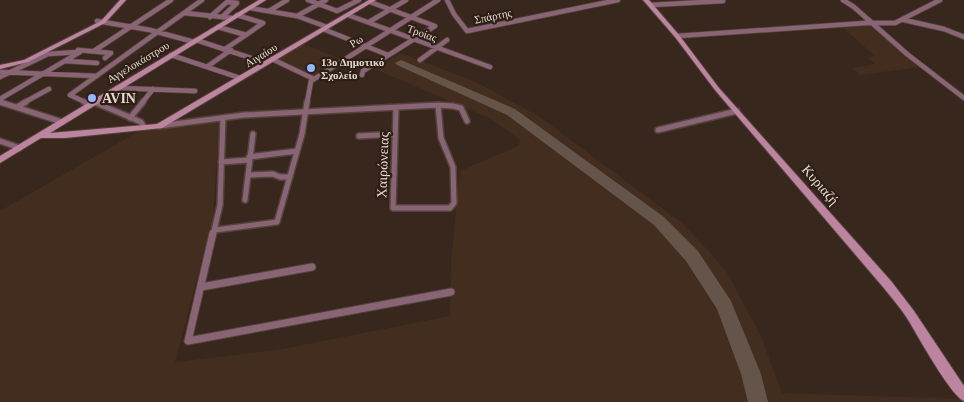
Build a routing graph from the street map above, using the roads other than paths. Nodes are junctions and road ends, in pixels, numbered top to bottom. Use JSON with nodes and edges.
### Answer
{"nodes":[{"id":1,"x":118,"y":0,"type":"edge"},
{"id":2,"x":123,"y":0,"type":"edge"},
{"id":3,"x":171,"y":0,"type":"edge"},
{"id":4,"x":201,"y":0,"type":"edge"},
{"id":5,"x":263,"y":0,"type":"edge"},
{"id":6,"x":287,"y":0,"type":"edge"},
{"id":7,"x":308,"y":0,"type":"edge"},
{"id":8,"x":326,"y":0,"type":"edge"},
{"id":9,"x":359,"y":0,"type":"edge"},
{"id":10,"x":406,"y":0,"type":"edge"},
{"id":11,"x":438,"y":0,"type":"edge"},
{"id":12,"x":447,"y":0,"type":"edge"},
{"id":13,"x":618,"y":0,"type":"edge"},
{"id":14,"x":722,"y":0,"type":"edge"},
{"id":15,"x":843,"y":0,"type":"edge"},
{"id":16,"x":940,"y":0,"type":"edge"},
{"id":17,"x":372,"y":1,"type":"edge"},
{"id":18,"x":649,"y":3,"type":"edge"},
{"id":19,"x":320,"y":4,"type":"junction"},
{"id":20,"x":250,"y":8,"type":"junction"},
{"id":21,"x":392,"y":9,"type":"junction"},
{"id":22,"x":269,"y":11,"type":"junction"},
{"id":23,"x":184,"y":14,"type":"junction"},
{"id":24,"x":348,"y":15,"type":"junction"},
{"id":25,"x":210,"y":16,"type":"junction"},
{"id":26,"x":297,"y":16,"type":"junction"},
{"id":27,"x":413,"y":16,"type":"junction"},
{"id":28,"x":235,"y":17,"type":"junction"},
{"id":29,"x":222,"y":18,"type":"junction"},
{"id":30,"x":904,"y":20,"type":"junction"},
{"id":31,"x":100,"y":22,"type":"junction"},
{"id":32,"x":368,"y":22,"type":"junction"},
{"id":33,"x":874,"y":24,"type":"junction"},
{"id":34,"x":132,"y":27,"type":"junction"},
{"id":35,"x":218,"y":27,"type":"junction"},
{"id":36,"x":325,"y":28,"type":"junction"},
{"id":37,"x":389,"y":31,"type":"junction"},
{"id":38,"x":158,"y":32,"type":"junction"},
{"id":39,"x":246,"y":35,"type":"junction"},
{"id":40,"x":677,"y":36,"type":"junction"},
{"id":41,"x":964,"y":37,"type":"edge"},
{"id":42,"x":413,"y":40,"type":"junction"},
{"id":43,"x":447,"y":40,"type":"dead end"},
{"id":44,"x":195,"y":41,"type":"junction"},
{"id":45,"x":365,"y":46,"type":"junction"},
{"id":46,"x":48,"y":48,"type":"junction"},
{"id":47,"x":436,"y":48,"type":"junction"},
{"id":48,"x":228,"y":50,"type":"junction"},
{"id":49,"x":94,"y":51,"type":"junction"},
{"id":50,"x":171,"y":55,"type":"junction"},
{"id":51,"x":388,"y":55,"type":"junction"},
{"id":52,"x":105,"y":58,"type":"dead end"},
{"id":53,"x":251,"y":58,"type":"dead end"},
{"id":54,"x":272,"y":59,"type":"junction"},
{"id":55,"x":420,"y":60,"type":"dead end"},
{"id":56,"x":65,"y":61,"type":"junction"},
{"id":57,"x":96,"y":63,"type":"dead end"},
{"id":58,"x":0,"y":66,"type":"edge"},
{"id":59,"x":208,"y":66,"type":"junction"},
{"id":60,"x":490,"y":67,"type":"dead end"},
{"id":61,"x":0,"y":72,"type":"edge"},
{"id":62,"x":10,"y":72,"type":"junction"},
{"id":63,"x":44,"y":74,"type":"junction"},
{"id":64,"x":362,"y":75,"type":"dead end"},
{"id":65,"x":97,"y":76,"type":"junction"},
{"id":66,"x":0,"y":77,"type":"edge"},
{"id":67,"x":240,"y":78,"type":"junction"},
{"id":68,"x":314,"y":79,"type":"junction"},
{"id":69,"x":117,"y":88,"type":"junction"},
{"id":70,"x":49,"y":89,"type":"dead end"},
{"id":71,"x":153,"y":89,"type":"junction"},
{"id":72,"x":196,"y":91,"type":"dead end"},
{"id":73,"x":964,"y":98,"type":"edge"},
{"id":74,"x":0,"y":100,"type":"edge"},
{"id":75,"x":91,"y":103,"type":"junction"},
{"id":76,"x":438,"y":105,"type":"junction"},
{"id":77,"x":17,"y":107,"type":"junction"},
{"id":78,"x":396,"y":108,"type":"junction"},
{"id":79,"x":737,"y":111,"type":"junction"},
{"id":80,"x":306,"y":113,"type":"junction"},
{"id":81,"x":130,"y":118,"type":"junction"},
{"id":82,"x":223,"y":118,"type":"junction"},
{"id":83,"x":467,"y":121,"type":"dead end"},
{"id":84,"x":62,"y":122,"type":"junction"},
{"id":85,"x":159,"y":126,"type":"junction"},
{"id":86,"x":144,"y":127,"type":"junction"},
{"id":87,"x":658,"y":130,"type":"dead end"},
{"id":88,"x":253,"y":134,"type":"dead end"},
{"id":89,"x":395,"y":134,"type":"junction"},
{"id":90,"x":40,"y":136,"type":"junction"},
{"id":91,"x":359,"y":136,"type":"dead end"},
{"id":92,"x":0,"y":141,"type":"edge"},
{"id":93,"x":20,"y":148,"type":"junction"},
{"id":94,"x":297,"y":151,"type":"junction"},
{"id":95,"x":249,"y":158,"type":"junction"},
{"id":96,"x":0,"y":160,"type":"edge"},
{"id":97,"x":221,"y":162,"type":"junction"},
{"id":98,"x":250,"y":175,"type":"junction"},
{"id":99,"x":290,"y":177,"type":"junction"},
{"id":100,"x":246,"y":200,"type":"dead end"},
{"id":101,"x":215,"y":230,"type":"junction"},
{"id":102,"x":312,"y":267,"type":"dead end"},
{"id":103,"x":201,"y":287,"type":"junction"},
{"id":104,"x":452,"y":292,"type":"dead end"},
{"id":105,"x":964,"y":395,"type":"edge"}],
"edges":[{"from":1,"to":31,"type":"street"},
{"from":2,"to":31,"type":"street"},
{"from":3,"to":34,"type":"street"},
{"from":4,"to":23,"type":"street"},
{"from":5,"to":20,"type":"street","name":"Αγγελοκάστρου"},
{"from":6,"to":22,"type":"street"},
{"from":7,"to":19,"type":"street"},
{"from":8,"to":19,"type":"street"},
{"from":9,"to":19,"type":"street"},
{"from":10,"to":21,"type":"street"},
{"from":11,"to":27,"type":"street","name":"Ρω"},
{"from":12,"to":13,"type":"street","name":"Σπάρτης"},
{"from":14,"to":18,"type":"street"},
{"from":15,"to":33,"type":"street"},
{"from":16,"to":30,"type":"street"},
{"from":17,"to":21,"type":"street"},
{"from":17,"to":24,"type":"street","name":"Αιγαίου"},
{"from":18,"to":40,"type":"street","name":"Κυριαζή"},
{"from":19,"to":26,"type":"street"},
{"from":20,"to":22,"type":"street"},
{"from":20,"to":28,"type":"street","name":"Αγγελοκάστρου"},
{"from":21,"to":27,"type":"street"},
{"from":21,"to":32,"type":"street"},
{"from":22,"to":26,"type":"street"},
{"from":23,"to":25,"type":"street"},
{"from":23,"to":38,"type":"street"},
{"from":24,"to":32,"type":"street","name":"Τροίας"},
{"from":24,"to":36,"type":"street","name":"Αιγαίου"},
{"from":25,"to":29,"type":"street"},
{"from":25,"to":29,"type":"street"},
{"from":26,"to":36,"type":"street"},
{"from":27,"to":37,"type":"street","name":"Ρω"},
{"from":27,"to":42,"type":"street"},
{"from":28,"to":29,"type":"street"},
{"from":28,"to":35,"type":"street","name":"Αγγελοκάστρου"},
{"from":28,"to":39,"type":"street"},
{"from":30,"to":33,"type":"street"},
{"from":30,"to":41,"type":"street"},
{"from":31,"to":34,"type":"street"},
{"from":31,"to":46,"type":"street"},
{"from":32,"to":37,"type":"street","name":"Τροίας"},
{"from":33,"to":40,"type":"street"},
{"from":33,"to":73,"type":"street"},
{"from":34,"to":38,"type":"street"},
{"from":34,"to":49,"type":"street"},
{"from":35,"to":39,"type":"street"},
{"from":35,"to":44,"type":"street","name":"Αγγελοκάστρου"},
{"from":36,"to":45,"type":"street"},
{"from":36,"to":54,"type":"street","name":"Αιγαίου"},
{"from":37,"to":42,"type":"street","name":"Τροίας"},
{"from":37,"to":45,"type":"street","name":"Ρω"},
{"from":38,"to":44,"type":"street"},
{"from":38,"to":65,"type":"street"},
{"from":39,"to":48,"type":"street"},
{"from":40,"to":79,"type":"street","name":"Κυριαζή"},
{"from":42,"to":47,"type":"street","name":"Τροίας"},
{"from":42,"to":51,"type":"street"},
{"from":43,"to":47,"type":"street"},
{"from":44,"to":48,"type":"street"},
{"from":44,"to":50,"type":"street","name":"Αγγελοκάστρου"},
{"from":45,"to":51,"type":"street"},
{"from":45,"to":68,"type":"street","name":"Ρω"},
{"from":46,"to":49,"type":"street"},
{"from":46,"to":58,"type":"street"},
{"from":47,"to":55,"type":"street"},
{"from":47,"to":60,"type":"street","name":"Τροίας"},
{"from":48,"to":53,"type":"street"},
{"from":48,"to":59,"type":"street"},
{"from":49,"to":52,"type":"street"},
{"from":50,"to":59,"type":"street"},
{"from":50,"to":69,"type":"street","name":"Αγγελοκάστρου"},
{"from":51,"to":64,"type":"street"},
{"from":54,"to":67,"type":"street","name":"Αιγαίου"},
{"from":54,"to":68,"type":"street"},
{"from":56,"to":57,"type":"street"},
{"from":56,"to":62,"type":"street"},
{"from":56,"to":63,"type":"street"},
{"from":59,"to":67,"type":"street"},
{"from":61,"to":62,"type":"street"},
{"from":62,"to":63,"type":"street"},
{"from":62,"to":66,"type":"street"},
{"from":63,"to":65,"type":"street"},
{"from":63,"to":74,"type":"street"},
{"from":65,"to":75,"type":"street"},
{"from":67,"to":85,"type":"street","name":"Αιγαίου"},
{"from":68,"to":80,"type":"street"},
{"from":69,"to":71,"type":"street"},
{"from":69,"to":75,"type":"street","name":"Αγγελοκάστρου"},
{"from":70,"to":77,"type":"street"},
{"from":71,"to":72,"type":"street"},
{"from":71,"to":81,"type":"street"},
{"from":74,"to":77,"type":"street"},
{"from":75,"to":81,"type":"street"},
{"from":75,"to":84,"type":"street","name":"Αγγελοκάστρου"},
{"from":76,"to":78,"type":"street"},
{"from":76,"to":83,"type":"street"},
{"from":76,"to":89,"type":"street","name":"Χαιρώνειας"},
{"from":77,"to":84,"type":"street"},
{"from":78,"to":80,"type":"street"},
{"from":78,"to":89,"type":"street","name":"Χαιρώνειας"},
{"from":79,"to":87,"type":"street"},
{"from":79,"to":105,"type":"street","name":"Κυριαζή"},
{"from":80,"to":82,"type":"street"},
{"from":80,"to":94,"type":"street"},
{"from":81,"to":86,"type":"street"},
{"from":82,"to":85,"type":"street"},
{"from":82,"to":97,"type":"street"},
{"from":84,"to":90,"type":"street","name":"Αγγελοκάστρου"},
{"from":85,"to":86,"type":"street"},
{"from":86,"to":90,"type":"street"},
{"from":88,"to":95,"type":"street"},
{"from":89,"to":91,"type":"street"},
{"from":90,"to":93,"type":"street","name":"Αγγελοκάστρου"},
{"from":92,"to":93,"type":"street"},
{"from":93,"to":96,"type":"street","name":"Αγγελοκάστρου"},
{"from":94,"to":95,"type":"street"},
{"from":94,"to":99,"type":"street"},
{"from":95,"to":97,"type":"street"},
{"from":95,"to":98,"type":"street"},
{"from":97,"to":101,"type":"street"},
{"from":98,"to":99,"type":"street"},
{"from":98,"to":100,"type":"street"},
{"from":99,"to":101,"type":"street"},
{"from":101,"to":103,"type":"street"},
{"from":102,"to":103,"type":"street"},
{"from":103,"to":104,"type":"street"}]}
